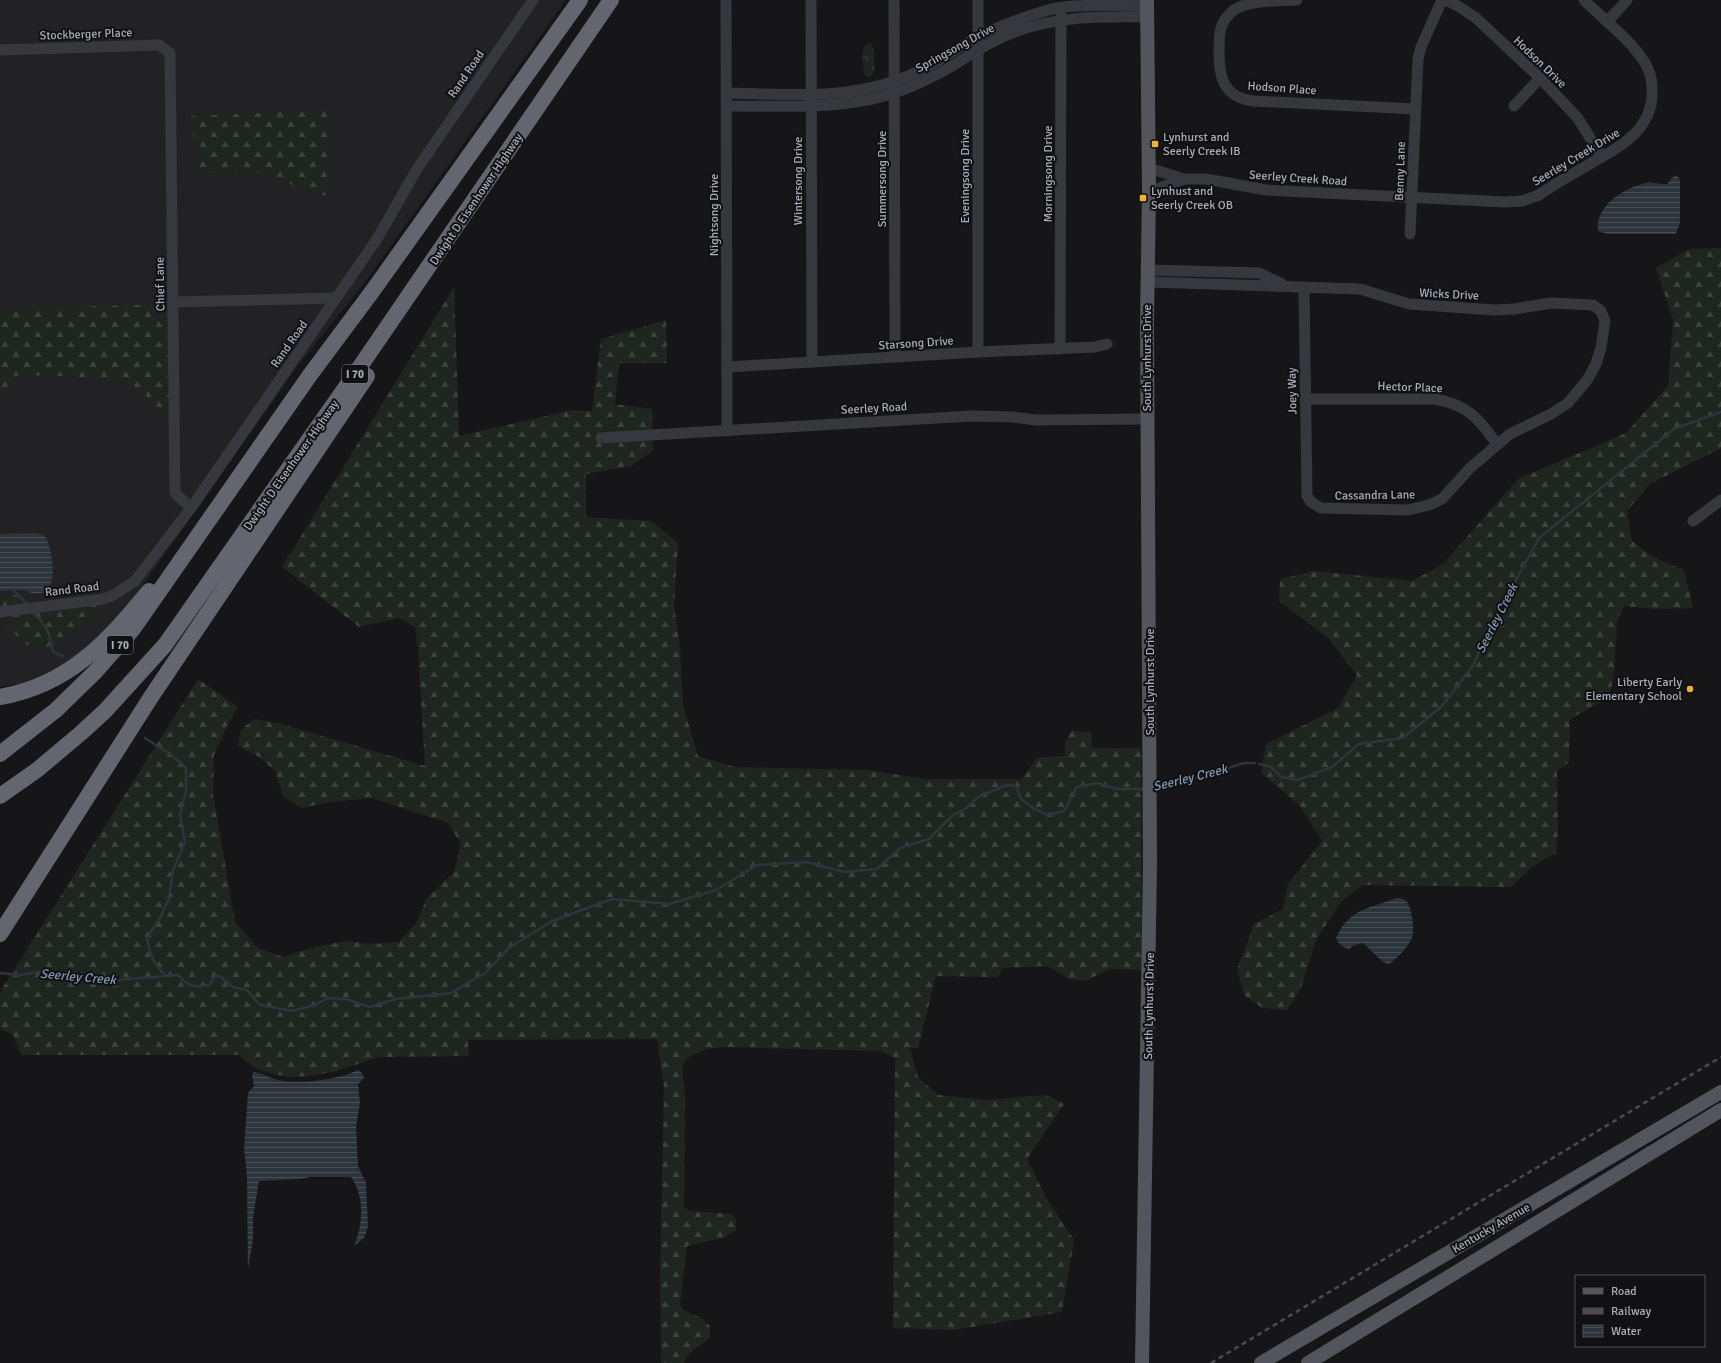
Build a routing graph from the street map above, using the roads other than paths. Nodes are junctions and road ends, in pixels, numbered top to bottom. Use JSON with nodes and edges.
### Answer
{"nodes":[{"id":1,"x":533,"y":0,"type":"edge"},
{"id":2,"x":580,"y":0,"type":"edge"},
{"id":3,"x":611,"y":0,"type":"edge"},
{"id":4,"x":726,"y":0,"type":"edge"},
{"id":5,"x":811,"y":0,"type":"edge"},
{"id":6,"x":894,"y":0,"type":"edge"},
{"id":7,"x":978,"y":0,"type":"edge"},
{"id":8,"x":1297,"y":0,"type":"edge"},
{"id":9,"x":1442,"y":0,"type":"edge"},
{"id":10,"x":1446,"y":0,"type":"edge"},
{"id":11,"x":1584,"y":0,"type":"edge"},
{"id":12,"x":1627,"y":0,"type":"edge"},
{"id":13,"x":1061,"y":4,"type":"edge"},
{"id":14,"x":1148,"y":7,"type":"edge"},
{"id":15,"x":1061,"y":20,"type":"junction"},
{"id":16,"x":1607,"y":22,"type":"junction"},
{"id":17,"x":978,"y":37,"type":"junction"},
{"id":18,"x":978,"y":49,"type":"junction"},
{"id":19,"x":0,"y":50,"type":"edge"},
{"id":20,"x":170,"y":53,"type":"joint"},
{"id":21,"x":1540,"y":78,"type":"junction"},
{"id":22,"x":895,"y":87,"type":"junction"},
{"id":23,"x":727,"y":93,"type":"junction"},
{"id":24,"x":811,"y":95,"type":"junction"},
{"id":25,"x":727,"y":106,"type":"junction"},
{"id":26,"x":811,"y":106,"type":"junction"},
{"id":27,"x":1514,"y":106,"type":"dead end"},
{"id":28,"x":1415,"y":109,"type":"junction"},
{"id":29,"x":1602,"y":157,"type":"junction"},
{"id":30,"x":1149,"y":168,"type":"junction"},
{"id":31,"x":1184,"y":179,"type":"junction"},
{"id":32,"x":488,"y":181,"type":"junction"},
{"id":33,"x":1149,"y":192,"type":"junction"},
{"id":34,"x":1411,"y":198,"type":"junction"},
{"id":35,"x":1410,"y":234,"type":"dead end"},
{"id":36,"x":1148,"y":276,"type":"junction"},
{"id":37,"x":1304,"y":287,"type":"junction"},
{"id":38,"x":336,"y":298,"type":"junction"},
{"id":39,"x":173,"y":302,"type":"junction"},
{"id":40,"x":1107,"y":344,"type":"dead end"},
{"id":41,"x":1060,"y":349,"type":"junction"},
{"id":42,"x":978,"y":352,"type":"junction"},
{"id":43,"x":896,"y":357,"type":"junction"},
{"id":44,"x":812,"y":362,"type":"junction"},
{"id":45,"x":727,"y":367,"type":"junction"},
{"id":46,"x":1305,"y":399,"type":"junction"},
{"id":47,"x":1147,"y":419,"type":"junction"},
{"id":48,"x":727,"y":431,"type":"junction"},
{"id":49,"x":601,"y":438,"type":"dead end"},
{"id":50,"x":1497,"y":444,"type":"junction"},
{"id":51,"x":1307,"y":496,"type":"joint"},
{"id":52,"x":1721,"y":500,"type":"edge"},
{"id":53,"x":191,"y":508,"type":"junction"},
{"id":54,"x":213,"y":513,"type":"junction"},
{"id":55,"x":1693,"y":521,"type":"dead end"},
{"id":56,"x":0,"y":612,"type":"edge"},
{"id":57,"x":0,"y":697,"type":"edge"},
{"id":58,"x":0,"y":754,"type":"edge"},
{"id":59,"x":0,"y":796,"type":"edge"},
{"id":60,"x":0,"y":934,"type":"edge"},
{"id":61,"x":1721,"y":1092,"type":"edge"},
{"id":62,"x":1721,"y":1110,"type":"edge"},
{"id":63,"x":1142,"y":1363,"type":"edge"},
{"id":64,"x":1261,"y":1363,"type":"edge"},
{"id":65,"x":1308,"y":1363,"type":"edge"}],
"edges":[{"from":1,"to":38,"type":"street","name":"Rand Road"},
{"from":2,"to":54,"type":"highway","number":"I 70"},
{"from":3,"to":32,"type":"highway","name":"Dwight D Eisenhower Highway","number":"I 70"},
{"from":4,"to":23,"type":"street","name":"Nightsong Drive"},
{"from":5,"to":24,"type":"street","name":"Wintersong Drive"},
{"from":6,"to":22,"type":"street","name":"Summersong Drive"},
{"from":7,"to":17,"type":"street","name":"Eveningsong Drive"},
{"from":8,"to":28,"type":"street","name":"Hodson Place"},
{"from":9,"to":28,"type":"street","name":"Benny Lane"},
{"from":10,"to":21,"type":"street","name":"Hodson Drive"},
{"from":11,"to":16,"type":"street","name":"Seerley Creek Drive"},
{"from":12,"to":16,"type":"street"},
{"from":13,"to":14,"type":"street","name":"Springsong Drive"},
{"from":13,"to":15,"type":"street","name":"Morningsong Drive"},
{"from":13,"to":17,"type":"street","name":"Springsong Drive"},
{"from":14,"to":15,"type":"street","name":"Springsong Drive"},
{"from":14,"to":30,"type":"main road","name":"South Lynhurst Drive"},
{"from":15,"to":18,"type":"street","name":"Springsong Drive"},
{"from":15,"to":41,"type":"street","name":"Morningsong Drive"},
{"from":16,"to":29,"type":"street","name":"Seerley Creek Drive"},
{"from":17,"to":18,"type":"street","name":"Eveningsong Drive"},
{"from":17,"to":22,"type":"street","name":"Springsong Drive"},
{"from":18,"to":22,"type":"street","name":"Springsong Drive"},
{"from":18,"to":42,"type":"street","name":"Eveningsong Drive"},
{"from":19,"to":20,"type":"street","name":"Stockberger Place"},
{"from":20,"to":39,"type":"street","name":"Chief Lane"},
{"from":21,"to":27,"type":"street"},
{"from":21,"to":29,"type":"street","name":"Hodson Drive"},
{"from":22,"to":24,"type":"street","name":"Springsong Drive"},
{"from":22,"to":26,"type":"street","name":"Springsong Drive"},
{"from":22,"to":43,"type":"street","name":"Summersong Drive"},
{"from":23,"to":24,"type":"street","name":"Springsong Drive"},
{"from":23,"to":25,"type":"street","name":"Nightsong Drive"},
{"from":24,"to":26,"type":"street","name":"Wintersong Drive"},
{"from":25,"to":26,"type":"street","name":"Springsong Drive"},
{"from":25,"to":45,"type":"street","name":"Nightsong Drive"},
{"from":26,"to":44,"type":"street","name":"Wintersong Drive"},
{"from":28,"to":34,"type":"street","name":"Benny Lane"},
{"from":29,"to":34,"type":"street","name":"Seerley Creek Drive"},
{"from":30,"to":31,"type":"street","name":"Seerley Creek Road"},
{"from":30,"to":33,"type":"main road","name":"South Lynhurst Drive"},
{"from":31,"to":33,"type":"street","name":"Seerley Creek Road"},
{"from":31,"to":34,"type":"street","name":"Seerley Creek Road"},
{"from":32,"to":59,"type":"highway","name":"Dwight D Eisenhower Highway","number":"I 70"},
{"from":32,"to":60,"type":"highway"},
{"from":33,"to":36,"type":"main road","name":"South Lynhurst Drive"},
{"from":34,"to":35,"type":"street","name":"Benny Lane"},
{"from":36,"to":37,"type":"street","name":"Wicks Drive"},
{"from":36,"to":47,"type":"main road","name":"South Lynhurst Drive"},
{"from":37,"to":46,"type":"street","name":"Joey Way"},
{"from":37,"to":50,"type":"street","name":"Wicks Drive"},
{"from":38,"to":39,"type":"street"},
{"from":38,"to":53,"type":"street","name":"Rand Road"},
{"from":39,"to":53,"type":"street","name":"Chief Lane"},
{"from":40,"to":41,"type":"street","name":"Starsong Drive"},
{"from":41,"to":42,"type":"street","name":"Starsong Drive"},
{"from":42,"to":43,"type":"street","name":"Starsong Drive"},
{"from":43,"to":44,"type":"street","name":"Starsong Drive"},
{"from":44,"to":45,"type":"street","name":"Starsong Drive"},
{"from":45,"to":48,"type":"street","name":"Nightsong Drive"},
{"from":46,"to":50,"type":"street","name":"Hector Place"},
{"from":46,"to":51,"type":"street","name":"Joey Way"},
{"from":47,"to":48,"type":"street","name":"Seerley Road"},
{"from":47,"to":63,"type":"main road","name":"South Lynhurst Drive"},
{"from":48,"to":49,"type":"street","name":"Seerley Road"},
{"from":50,"to":51,"type":"street","name":"Cassandra Lane"},
{"from":52,"to":55,"type":"street"},
{"from":53,"to":56,"type":"street","name":"Rand Road"},
{"from":54,"to":57,"type":"highway"},
{"from":54,"to":58,"type":"highway","number":"I 70"},
{"from":61,"to":64,"type":"main road","name":"Kentucky Avenue"},
{"from":62,"to":65,"type":"main road","name":"Kentucky Avenue"}]}
